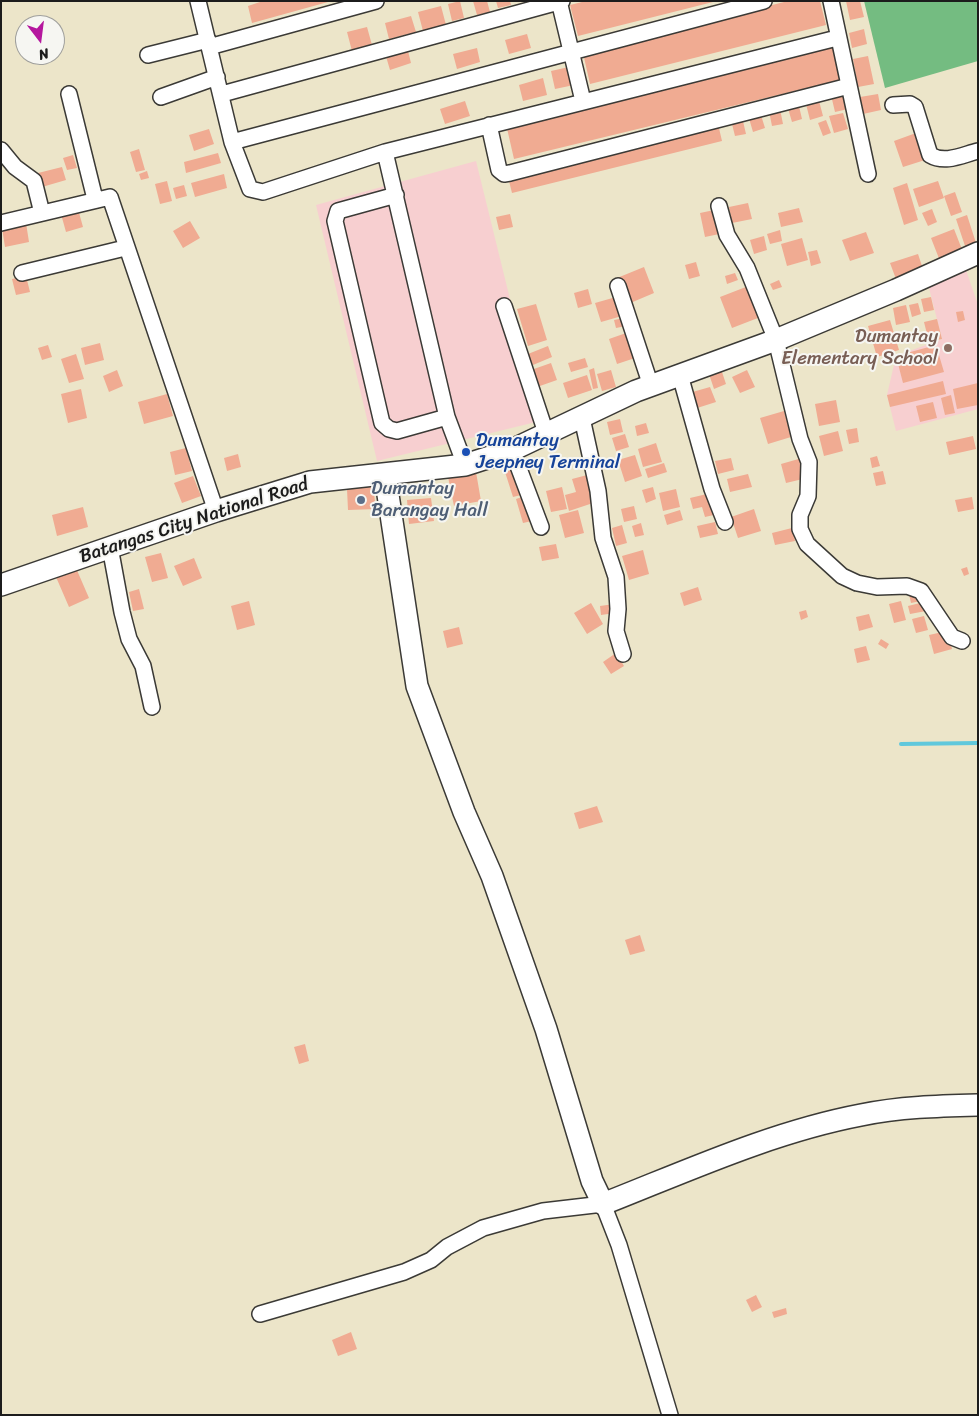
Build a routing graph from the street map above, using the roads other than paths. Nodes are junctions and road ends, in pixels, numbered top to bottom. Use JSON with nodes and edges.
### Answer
{"nodes":[{"id":1,"x":198,"y":1,"type":"edge"},
{"id":2,"x":376,"y":1,"type":"edge"},
{"id":3,"x":764,"y":1,"type":"edge"},
{"id":4,"x":830,"y":1,"type":"edge"},
{"id":5,"x":560,"y":2,"type":"edge"},
{"id":6,"x":837,"y":38,"type":"junction"},
{"id":7,"x":209,"y":44,"type":"junction"},
{"id":8,"x":571,"y":51,"type":"junction"},
{"id":9,"x":148,"y":55,"type":"dead end"},
{"id":10,"x":217,"y":78,"type":"junction"},
{"id":11,"x":849,"y":86,"type":"junction"},
{"id":12,"x":69,"y":94,"type":"dead end"},
{"id":13,"x":222,"y":94,"type":"junction"},
{"id":14,"x":161,"y":96,"type":"dead end"},
{"id":15,"x":583,"y":101,"type":"junction"},
{"id":16,"x":893,"y":105,"type":"dead end"},
{"id":17,"x":489,"y":125,"type":"junction"},
{"id":18,"x":232,"y":142,"type":"junction"},
{"id":19,"x":1,"y":150,"type":"edge"},
{"id":20,"x":978,"y":151,"type":"edge"},
{"id":21,"x":385,"y":152,"type":"junction"},
{"id":22,"x":868,"y":174,"type":"dead end"},
{"id":23,"x":396,"y":195,"type":"junction"},
{"id":24,"x":95,"y":199,"type":"junction"},
{"id":25,"x":720,"y":206,"type":"dead end"},
{"id":26,"x":42,"y":213,"type":"junction"},
{"id":27,"x":1,"y":223,"type":"edge"},
{"id":28,"x":126,"y":248,"type":"junction"},
{"id":29,"x":978,"y":253,"type":"edge"},
{"id":30,"x":22,"y":273,"type":"dead end"},
{"id":31,"x":618,"y":286,"type":"dead end"},
{"id":32,"x":504,"y":306,"type":"dead end"},
{"id":33,"x":776,"y":340,"type":"junction"},
{"id":34,"x":680,"y":375,"type":"junction"},
{"id":35,"x":651,"y":386,"type":"junction"},
{"id":36,"x":447,"y":416,"type":"junction"},
{"id":37,"x":582,"y":418,"type":"junction"},
{"id":38,"x":546,"y":433,"type":"junction"},
{"id":39,"x":512,"y":450,"type":"junction"},
{"id":40,"x":466,"y":465,"type":"junction"},
{"id":41,"x":385,"y":475,"type":"junction"},
{"id":42,"x":216,"y":511,"type":"junction"},
{"id":43,"x":725,"y":522,"type":"dead end"},
{"id":44,"x":541,"y":527,"type":"dead end"},
{"id":45,"x":110,"y":547,"type":"junction"},
{"id":46,"x":1,"y":585,"type":"edge"},
{"id":47,"x":962,"y":641,"type":"dead end"},
{"id":48,"x":623,"y":654,"type":"dead end"},
{"id":49,"x":152,"y":707,"type":"dead end"},
{"id":50,"x":978,"y":1105,"type":"edge"},
{"id":51,"x":604,"y":1204,"type":"junction"},
{"id":52,"x":260,"y":1314,"type":"dead end"},
{"id":53,"x":670,"y":1415,"type":"edge"}],
"edges":[{"from":1,"to":7,"type":"street"},
{"from":2,"to":7,"type":"street"},
{"from":3,"to":8,"type":"street"},
{"from":4,"to":6,"type":"street"},
{"from":5,"to":8,"type":"street"},
{"from":5,"to":13,"type":"street"},
{"from":6,"to":11,"type":"street"},
{"from":6,"to":15,"type":"street"},
{"from":7,"to":9,"type":"street"},
{"from":7,"to":10,"type":"street"},
{"from":8,"to":15,"type":"street"},
{"from":8,"to":18,"type":"street"},
{"from":10,"to":13,"type":"street"},
{"from":10,"to":14,"type":"street"},
{"from":11,"to":17,"type":"street"},
{"from":11,"to":22,"type":"street"},
{"from":12,"to":24,"type":"street"},
{"from":13,"to":18,"type":"street"},
{"from":15,"to":17,"type":"street"},
{"from":16,"to":20,"type":"street"},
{"from":17,"to":21,"type":"street"},
{"from":18,"to":21,"type":"street"},
{"from":19,"to":26,"type":"street"},
{"from":21,"to":23,"type":"street"},
{"from":23,"to":36,"type":"street"},
{"from":23,"to":36,"type":"street"},
{"from":24,"to":26,"type":"street"},
{"from":24,"to":28,"type":"street"},
{"from":25,"to":33,"type":"street"},
{"from":26,"to":27,"type":"street"},
{"from":28,"to":30,"type":"street"},
{"from":28,"to":42,"type":"street"},
{"from":29,"to":33,"type":"street","name":"Batangas City National Road"},
{"from":31,"to":35,"type":"street"},
{"from":32,"to":38,"type":"street"},
{"from":33,"to":34,"type":"street","name":"Batangas City National Road"},
{"from":33,"to":47,"type":"street"},
{"from":34,"to":35,"type":"street","name":"Batangas City National Road"},
{"from":34,"to":43,"type":"street"},
{"from":35,"to":37,"type":"street","name":"Batangas City National Road"},
{"from":36,"to":40,"type":"street"},
{"from":37,"to":38,"type":"street","name":"Batangas City National Road"},
{"from":37,"to":48,"type":"street"},
{"from":38,"to":39,"type":"street","name":"Batangas City National Road"},
{"from":39,"to":40,"type":"street","name":"Batangas City National Road"},
{"from":39,"to":44,"type":"street"},
{"from":40,"to":41,"type":"street","name":"Batangas City National Road"},
{"from":41,"to":42,"type":"street","name":"Batangas City National Road"},
{"from":41,"to":51,"type":"street"},
{"from":42,"to":45,"type":"street","name":"Batangas City National Road"},
{"from":45,"to":46,"type":"street","name":"Batangas City National Road"},
{"from":45,"to":49,"type":"street"},
{"from":50,"to":51,"type":"street"},
{"from":51,"to":52,"type":"street"},
{"from":51,"to":53,"type":"street"}]}
